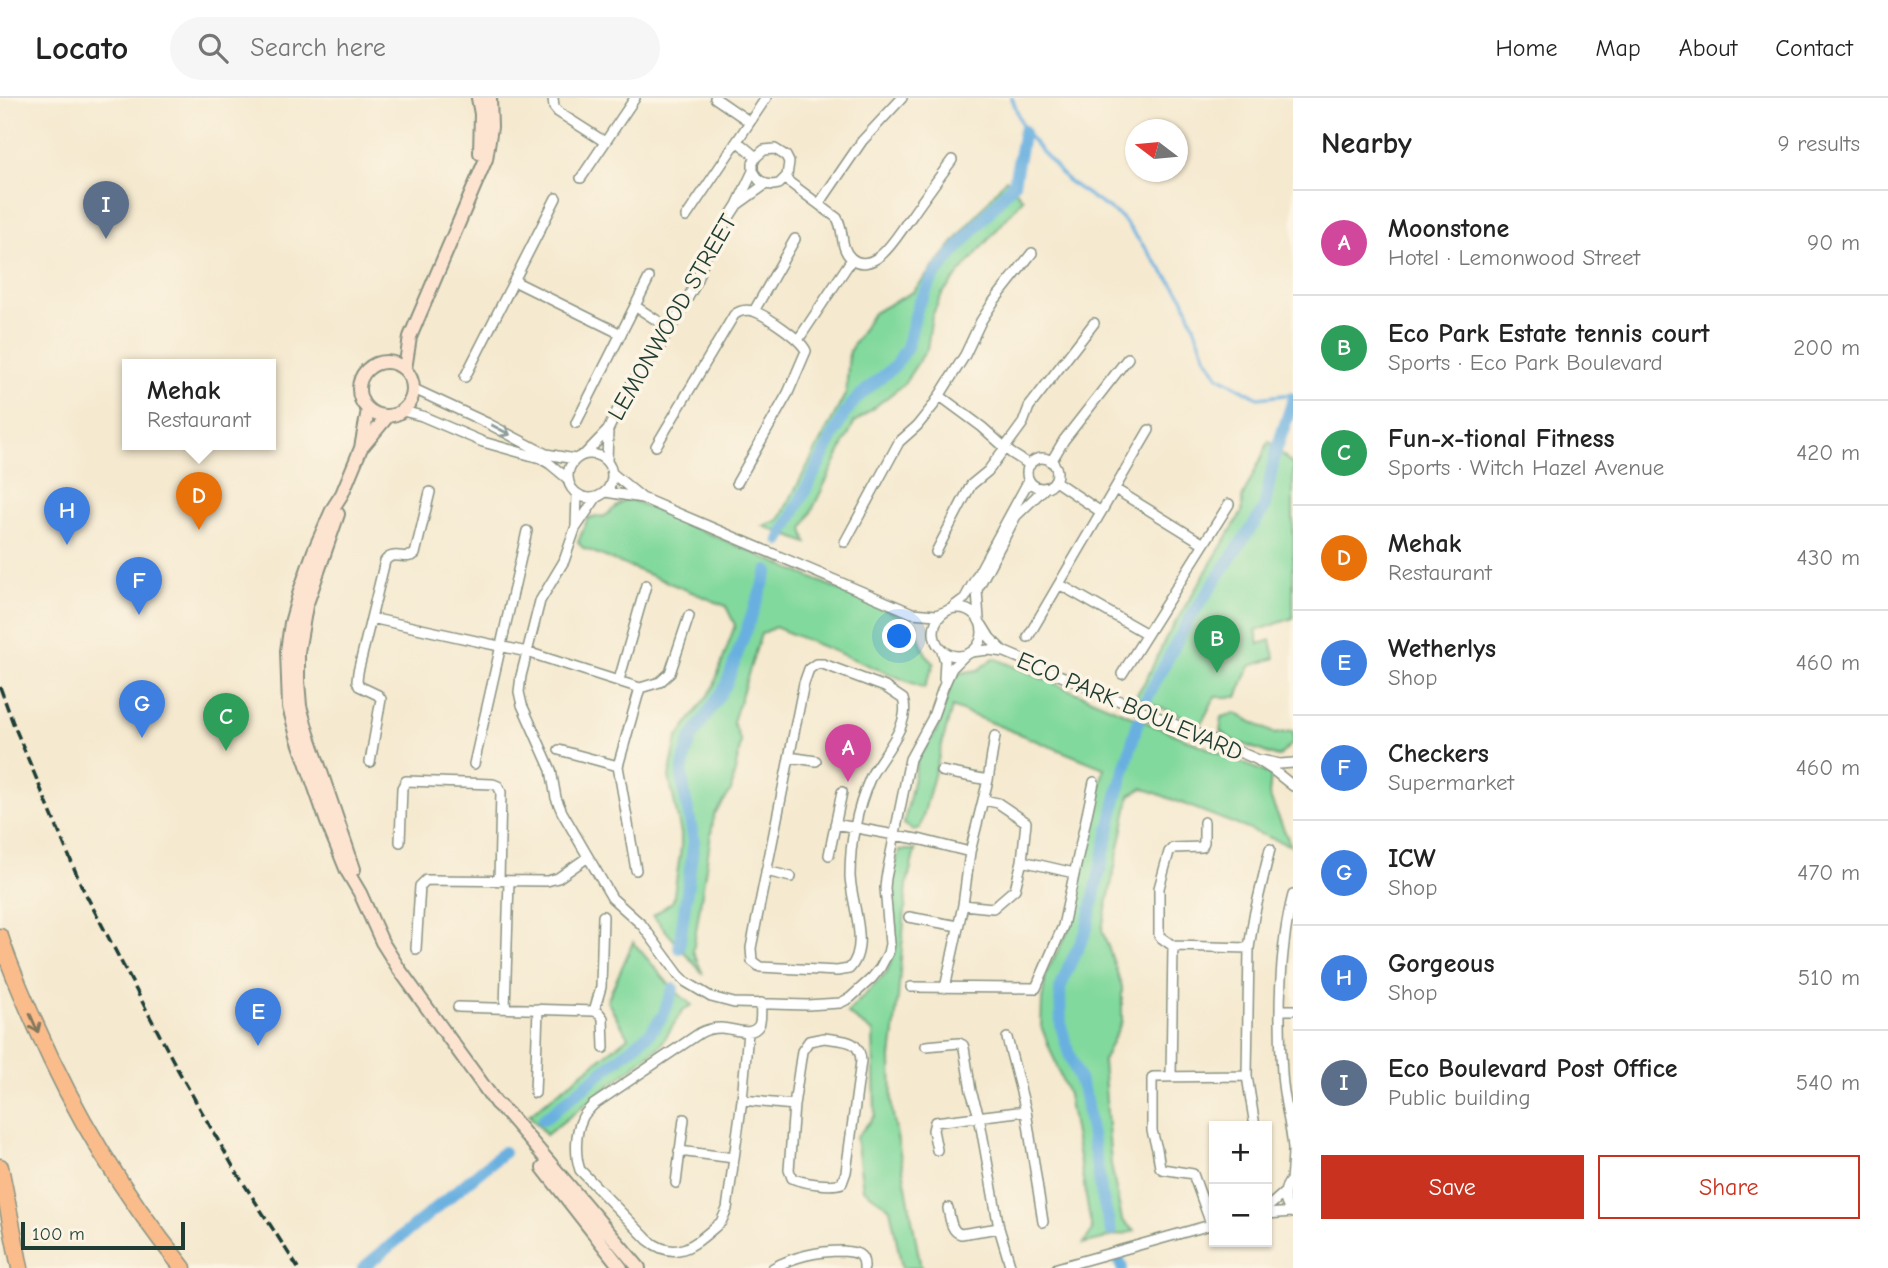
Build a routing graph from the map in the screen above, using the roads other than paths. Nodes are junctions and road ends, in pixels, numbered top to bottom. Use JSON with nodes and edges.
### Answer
{"nodes":[{"id":1,"x":478,"y":98,"type":"edge"},
{"id":2,"x":490,"y":98,"type":"edge"},
{"id":3,"x":553,"y":98,"type":"edge"},
{"id":4,"x":635,"y":98,"type":"edge"},
{"id":5,"x":715,"y":98,"type":"edge"},
{"id":6,"x":766,"y":98,"type":"edge"},
{"id":7,"x":902,"y":98,"type":"edge"},
{"id":8,"x":750,"y":122,"type":"junction"},
{"id":9,"x":737,"y":141,"type":"junction"},
{"id":10,"x":605,"y":142,"type":"junction"},
{"id":11,"x":756,"y":156,"type":"junction"},
{"id":12,"x":952,"y":160,"type":"dead end"},
{"id":13,"x":753,"y":171,"type":"junction"},
{"id":14,"x":478,"y":174,"type":"junction"},
{"id":15,"x":580,"y":177,"type":"dead end"},
{"id":16,"x":785,"y":179,"type":"junction"},
{"id":17,"x":766,"y":184,"type":"junction"},
{"id":18,"x":556,"y":198,"type":"dead end"},
{"id":19,"x":819,"y":204,"type":"junction"},
{"id":20,"x":737,"y":205,"type":"junction"},
{"id":21,"x":686,"y":217,"type":"dead end"},
{"id":22,"x":795,"y":239,"type":"dead end"},
{"id":23,"x":1032,"y":253,"type":"dead end"},
{"id":24,"x":852,"y":259,"type":"junction"},
{"id":25,"x":649,"y":278,"type":"dead end"},
{"id":26,"x":514,"y":281,"type":"junction"},
{"id":27,"x":635,"y":306,"type":"junction"},
{"id":28,"x":754,"y":311,"type":"junction"},
{"id":29,"x":1094,"y":323,"type":"dead end"},
{"id":30,"x":670,"y":329,"type":"junction"},
{"id":31,"x":621,"y":334,"type":"junction"},
{"id":32,"x":410,"y":337,"type":"junction"},
{"id":33,"x":798,"y":340,"type":"junction"},
{"id":34,"x":1128,"y":358,"type":"dead end"},
{"id":35,"x":385,"y":361,"type":"junction"},
{"id":36,"x":405,"y":369,"type":"junction"},
{"id":37,"x":465,"y":377,"type":"dead end"},
{"id":38,"x":414,"y":389,"type":"junction"},
{"id":39,"x":940,"y":396,"type":"junction"},
{"id":40,"x":368,"y":410,"type":"junction"},
{"id":41,"x":403,"y":411,"type":"junction"},
{"id":42,"x":387,"y":417,"type":"junction"},
{"id":43,"x":576,"y":423,"type":"dead end"},
{"id":44,"x":608,"y":430,"type":"junction"},
{"id":45,"x":1149,"y":430,"type":"dead end"},
{"id":46,"x":656,"y":446,"type":"dead end"},
{"id":47,"x":1004,"y":447,"type":"junction"},
{"id":48,"x":361,"y":448,"type":"junction"},
{"id":49,"x":586,"y":454,"type":"junction"},
{"id":50,"x":575,"y":459,"type":"junction"},
{"id":51,"x":607,"y":461,"type":"junction"},
{"id":52,"x":1051,"y":462,"type":"junction"},
{"id":53,"x":1030,"y":465,"type":"junction"},
{"id":54,"x":612,"y":473,"type":"junction"},
{"id":55,"x":568,"y":479,"type":"junction"},
{"id":56,"x":1029,"y":480,"type":"junction"},
{"id":57,"x":1055,"y":481,"type":"junction"},
{"id":58,"x":737,"y":483,"type":"dead end"},
{"id":59,"x":1045,"y":488,"type":"junction"},
{"id":60,"x":1115,"y":489,"type":"junction"},
{"id":61,"x":430,"y":492,"type":"dead end"},
{"id":62,"x":606,"y":492,"type":"junction"},
{"id":63,"x":577,"y":494,"type":"junction"},
{"id":64,"x":596,"y":498,"type":"junction"},
{"id":65,"x":642,"y":498,"type":"junction"},
{"id":66,"x":1228,"y":504,"type":"dead end"},
{"id":67,"x":1101,"y":512,"type":"junction"},
{"id":68,"x":575,"y":528,"type":"junction"},
{"id":69,"x":527,"y":531,"type":"dead end"},
{"id":70,"x":845,"y":542,"type":"dead end"},
{"id":71,"x":1204,"y":544,"type":"junction"},
{"id":72,"x":936,"y":552,"type":"dead end"},
{"id":73,"x":1059,"y":584,"type":"junction"},
{"id":74,"x":646,"y":585,"type":"dead end"},
{"id":75,"x":947,"y":610,"type":"junction"},
{"id":76,"x":912,"y":613,"type":"junction"},
{"id":77,"x":689,"y":616,"type":"dead end"},
{"id":78,"x":371,"y":618,"type":"junction"},
{"id":79,"x":980,"y":622,"type":"junction"},
{"id":80,"x":1147,"y":634,"type":"junction"},
{"id":81,"x":934,"y":636,"type":"junction"},
{"id":82,"x":1028,"y":636,"type":"dead end"},
{"id":83,"x":500,"y":646,"type":"junction"},
{"id":84,"x":942,"y":650,"type":"junction"},
{"id":85,"x":527,"y":652,"type":"junction"},
{"id":86,"x":1005,"y":652,"type":"junction"},
{"id":87,"x":967,"y":654,"type":"junction"},
{"id":88,"x":1122,"y":674,"type":"dead end"},
{"id":89,"x":619,"y":680,"type":"junction"},
{"id":90,"x":640,"y":688,"type":"junction"},
{"id":91,"x":943,"y":688,"type":"junction"},
{"id":92,"x":995,"y":736,"type":"dead end"},
{"id":93,"x":559,"y":750,"type":"dead end"},
{"id":94,"x":789,"y":757,"type":"junction"},
{"id":95,"x":1256,"y":759,"type":"junction"},
{"id":96,"x":816,"y":761,"type":"dead end"},
{"id":97,"x":370,"y":762,"type":"dead end"},
{"id":98,"x":1293,"y":763,"type":"edge"},
{"id":99,"x":474,"y":764,"type":"dead end"},
{"id":100,"x":618,"y":766,"type":"junction"},
{"id":101,"x":941,"y":771,"type":"dead end"},
{"id":102,"x":988,"y":780,"type":"junction"},
{"id":103,"x":1094,"y":782,"type":"dead end"},
{"id":104,"x":1293,"y":786,"type":"edge"},
{"id":105,"x":842,"y":793,"type":"dead end"},
{"id":106,"x":984,"y":800,"type":"junction"},
{"id":107,"x":1204,"y":822,"type":"dead end"},
{"id":108,"x":835,"y":824,"type":"junction"},
{"id":109,"x":855,"y":828,"type":"junction"},
{"id":110,"x":894,"y":835,"type":"junction"},
{"id":111,"x":400,"y":842,"type":"dead end"},
{"id":112,"x":1270,"y":849,"type":"dead end"},
{"id":113,"x":970,"y":852,"type":"junction"},
{"id":114,"x":829,"y":855,"type":"dead end"},
{"id":115,"x":587,"y":857,"type":"junction"},
{"id":116,"x":1022,"y":861,"type":"junction"},
{"id":117,"x":636,"y":870,"type":"dead end"},
{"id":118,"x":766,"y":871,"type":"junction"},
{"id":119,"x":1074,"y":873,"type":"junction"},
{"id":120,"x":791,"y":877,"type":"dead end"},
{"id":121,"x":504,"y":881,"type":"junction"},
{"id":122,"x":1293,"y":895,"type":"edge"},
{"id":123,"x":963,"y":905,"type":"junction"},
{"id":124,"x":603,"y":916,"type":"dead end"},
{"id":125,"x":909,"y":917,"type":"dead end"},
{"id":126,"x":958,"y":926,"type":"junction"},
{"id":127,"x":0,"y":937,"type":"edge"},
{"id":128,"x":1173,"y":946,"type":"junction"},
{"id":129,"x":1250,"y":947,"type":"junction"},
{"id":130,"x":416,"y":949,"type":"dead end"},
{"id":131,"x":911,"y":987,"type":"dead end"},
{"id":132,"x":945,"y":988,"type":"junction"},
{"id":133,"x":761,"y":1003,"type":"junction"},
{"id":134,"x":458,"y":1007,"type":"dead end"},
{"id":135,"x":505,"y":1008,"type":"junction"},
{"id":136,"x":538,"y":1009,"type":"junction"},
{"id":137,"x":1281,"y":1010,"type":"junction"},
{"id":138,"x":1293,"y":1010,"type":"edge"},
{"id":139,"x":594,"y":1011,"type":"junction"},
{"id":140,"x":748,"y":1032,"type":"junction"},
{"id":141,"x":1007,"y":1038,"type":"dead end"},
{"id":142,"x":926,"y":1046,"type":"dead end"},
{"id":143,"x":604,"y":1048,"type":"dead end"},
{"id":144,"x":1171,"y":1076,"type":"junction"},
{"id":145,"x":1247,"y":1076,"type":"junction"},
{"id":146,"x":535,"y":1093,"type":"dead end"},
{"id":147,"x":742,"y":1100,"type":"junction"},
{"id":148,"x":495,"y":1103,"type":"junction"},
{"id":149,"x":794,"y":1105,"type":"junction"},
{"id":150,"x":1026,"y":1111,"type":"junction"},
{"id":151,"x":979,"y":1116,"type":"junction"},
{"id":152,"x":684,"y":1119,"type":"dead end"},
{"id":153,"x":1254,"y":1121,"type":"edge"},
{"id":154,"x":1293,"y":1147,"type":"edge"},
{"id":155,"x":937,"y":1150,"type":"dead end"},
{"id":156,"x":679,"y":1151,"type":"junction"},
{"id":157,"x":734,"y":1158,"type":"junction"},
{"id":158,"x":0,"y":1167,"type":"edge"},
{"id":159,"x":1292,"y":1179,"type":"edge"},
{"id":160,"x":676,"y":1182,"type":"dead end"},
{"id":161,"x":1285,"y":1192,"type":"junction"},
{"id":162,"x":1272,"y":1204,"type":"edge"},
{"id":163,"x":948,"y":1208,"type":"dead end"},
{"id":164,"x":1292,"y":1213,"type":"edge"},
{"id":165,"x":1209,"y":1214,"type":"edge"},
{"id":166,"x":1272,"y":1214,"type":"edge"},
{"id":167,"x":1043,"y":1222,"type":"dead end"},
{"id":168,"x":1209,"y":1225,"type":"edge"},
{"id":169,"x":999,"y":1228,"type":"junction"},
{"id":170,"x":20,"y":1268,"type":"edge"},
{"id":171,"x":183,"y":1268,"type":"edge"},
{"id":172,"x":621,"y":1268,"type":"edge"},
{"id":173,"x":639,"y":1268,"type":"edge"},
{"id":174,"x":773,"y":1268,"type":"edge"},
{"id":175,"x":864,"y":1268,"type":"edge"},
{"id":176,"x":1011,"y":1268,"type":"edge"},
{"id":177,"x":1057,"y":1268,"type":"edge"}],
"edges":[{"from":1,"to":14,"type":"street"},
{"from":2,"to":14,"type":"street"},
{"from":3,"to":10,"type":"street"},
{"from":4,"to":10,"type":"street"},
{"from":5,"to":8,"type":"street"},
{"from":6,"to":8,"type":"street"},
{"from":7,"to":19,"type":"street"},
{"from":8,"to":9,"type":"street"},
{"from":9,"to":11,"type":"street"},
{"from":9,"to":21,"type":"street"},
{"from":10,"to":15,"type":"street"},
{"from":11,"to":13,"type":"street"},
{"from":11,"to":16,"type":"street"},
{"from":12,"to":24,"type":"street"},
{"from":13,"to":17,"type":"street"},
{"from":13,"to":20,"type":"street","name":"LEMONWOOD STREET"},
{"from":14,"to":32,"type":"street"},
{"from":16,"to":17,"type":"street"},
{"from":16,"to":19,"type":"street"},
{"from":17,"to":20,"type":"street","name":"LEMONWOOD STREET"},
{"from":18,"to":26,"type":"street"},
{"from":19,"to":24,"type":"street"},
{"from":20,"to":30,"type":"street","name":"LEMONWOOD STREET"},
{"from":22,"to":28,"type":"street"},
{"from":23,"to":39,"type":"street"},
{"from":24,"to":33,"type":"street"},
{"from":25,"to":27,"type":"street"},
{"from":26,"to":31,"type":"street"},
{"from":26,"to":37,"type":"street"},
{"from":27,"to":30,"type":"street"},
{"from":27,"to":31,"type":"street"},
{"from":28,"to":33,"type":"street"},
{"from":28,"to":46,"type":"street"},
{"from":29,"to":47,"type":"street"},
{"from":30,"to":44,"type":"street","name":"LEMONWOOD STREET"},
{"from":31,"to":43,"type":"street"},
{"from":32,"to":35,"type":"street"},
{"from":32,"to":36,"type":"street"},
{"from":33,"to":58,"type":"street"},
{"from":34,"to":52,"type":"street"},
{"from":35,"to":36,"type":"street"},
{"from":35,"to":40,"type":"street"},
{"from":36,"to":38,"type":"street"},
{"from":38,"to":41,"type":"street"},
{"from":38,"to":50,"type":"street","one_way":true},
{"from":39,"to":47,"type":"street"},
{"from":39,"to":70,"type":"street"},
{"from":40,"to":42,"type":"street"},
{"from":40,"to":48,"type":"street"},
{"from":41,"to":42,"type":"street"},
{"from":41,"to":55,"type":"street"},
{"from":42,"to":48,"type":"street"},
{"from":44,"to":49,"type":"street","name":"LEMONWOOD STREET"},
{"from":44,"to":51,"type":"street","name":"LEMONWOOD STREET"},
{"from":45,"to":60,"type":"street"},
{"from":47,"to":53,"type":"street"},
{"from":47,"to":72,"type":"street"},
{"from":48,"to":148,"type":"street"},
{"from":49,"to":50,"type":"street"},
{"from":49,"to":51,"type":"street"},
{"from":50,"to":55,"type":"street"},
{"from":51,"to":54,"type":"street"},
{"from":52,"to":53,"type":"street"},
{"from":52,"to":57,"type":"street"},
{"from":53,"to":56,"type":"street"},
{"from":54,"to":62,"type":"street"},
{"from":54,"to":65,"type":"street"},
{"from":55,"to":63,"type":"street"},
{"from":56,"to":59,"type":"street"},
{"from":56,"to":75,"type":"street"},
{"from":57,"to":59,"type":"street"},
{"from":57,"to":67,"type":"street"},
{"from":59,"to":79,"type":"street"},
{"from":60,"to":67,"type":"street"},
{"from":60,"to":71,"type":"street"},
{"from":61,"to":78,"type":"street"},
{"from":62,"to":64,"type":"street"},
{"from":62,"to":65,"type":"street"},
{"from":63,"to":64,"type":"street"},
{"from":63,"to":68,"type":"street"},
{"from":64,"to":68,"type":"street"},
{"from":65,"to":76,"type":"street"},
{"from":66,"to":71,"type":"street"},
{"from":67,"to":73,"type":"street"},
{"from":68,"to":85,"type":"street"},
{"from":69,"to":83,"type":"street"},
{"from":71,"to":80,"type":"street"},
{"from":73,"to":80,"type":"street"},
{"from":73,"to":82,"type":"street"},
{"from":74,"to":89,"type":"street"},
{"from":75,"to":76,"type":"street"},
{"from":75,"to":79,"type":"street"},
{"from":75,"to":81,"type":"street"},
{"from":76,"to":81,"type":"street"},
{"from":77,"to":90,"type":"street"},
{"from":78,"to":83,"type":"street"},
{"from":78,"to":97,"type":"street"},
{"from":79,"to":86,"type":"street","name":"ECO PARK BOULEVARD"},
{"from":79,"to":87,"type":"street"},
{"from":80,"to":88,"type":"street"},
{"from":81,"to":84,"type":"street"},
{"from":83,"to":85,"type":"street"},
{"from":83,"to":99,"type":"street"},
{"from":84,"to":87,"type":"street"},
{"from":84,"to":91,"type":"street"},
{"from":85,"to":89,"type":"street"},
{"from":85,"to":115,"type":"street"},
{"from":86,"to":87,"type":"street","name":"ECO PARK BOULEVARD"},
{"from":86,"to":95,"type":"street","name":"ECO PARK BOULEVARD"},
{"from":87,"to":91,"type":"street"},
{"from":89,"to":90,"type":"street"},
{"from":90,"to":100,"type":"street"},
{"from":91,"to":110,"type":"street"},
{"from":92,"to":102,"type":"street"},
{"from":93,"to":100,"type":"street"},
{"from":94,"to":96,"type":"street"},
{"from":94,"to":109,"type":"street"},
{"from":94,"to":118,"type":"street"},
{"from":95,"to":98,"type":"street","name":"ECO PARK BOULEVARD"},
{"from":95,"to":104,"type":"street","name":"ECO PARK BOULEVARD"},
{"from":100,"to":117,"type":"street"},
{"from":101,"to":102,"type":"street"},
{"from":102,"to":106,"type":"street"},
{"from":103,"to":119,"type":"street"},
{"from":105,"to":108,"type":"street"},
{"from":106,"to":113,"type":"street"},
{"from":106,"to":116,"type":"street"},
{"from":107,"to":128,"type":"street"},
{"from":108,"to":109,"type":"street"},
{"from":108,"to":114,"type":"street"},
{"from":109,"to":110,"type":"street"},
{"from":109,"to":118,"type":"street"},
{"from":110,"to":113,"type":"street"},
{"from":110,"to":133,"type":"street"},
{"from":111,"to":121,"type":"street"},
{"from":112,"to":129,"type":"street"},
{"from":113,"to":123,"type":"street"},
{"from":115,"to":121,"type":"street"},
{"from":115,"to":133,"type":"street"},
{"from":116,"to":119,"type":"street"},
{"from":116,"to":123,"type":"street"},
{"from":118,"to":120,"type":"street"},
{"from":119,"to":132,"type":"street"},
{"from":121,"to":130,"type":"street"},
{"from":121,"to":135,"type":"street"},
{"from":122,"to":137,"type":"street"},
{"from":123,"to":126,"type":"street"},
{"from":124,"to":139,"type":"street"},
{"from":125,"to":126,"type":"street"},
{"from":126,"to":132,"type":"street"},
{"from":127,"to":171,"type":"highway","one_way":true},
{"from":128,"to":129,"type":"street"},
{"from":128,"to":144,"type":"street"},
{"from":129,"to":145,"type":"street"},
{"from":131,"to":132,"type":"street"},
{"from":133,"to":140,"type":"street"},
{"from":134,"to":135,"type":"street"},
{"from":135,"to":136,"type":"street"},
{"from":136,"to":139,"type":"street"},
{"from":136,"to":146,"type":"street"},
{"from":137,"to":138,"type":"street"},
{"from":137,"to":154,"type":"street"},
{"from":139,"to":143,"type":"street"},
{"from":140,"to":147,"type":"street"},
{"from":140,"to":157,"type":"street"},
{"from":141,"to":150,"type":"street"},
{"from":142,"to":151,"type":"street"},
{"from":144,"to":145,"type":"street"},
{"from":144,"to":165,"type":"street"},
{"from":145,"to":153,"type":"street"},
{"from":147,"to":149,"type":"street"},
{"from":147,"to":157,"type":"street"},
{"from":148,"to":172,"type":"street"},
{"from":148,"to":173,"type":"street"},
{"from":149,"to":149,"type":"street"},
{"from":150,"to":151,"type":"street"},
{"from":150,"to":167,"type":"street"},
{"from":151,"to":155,"type":"street"},
{"from":151,"to":169,"type":"street"},
{"from":152,"to":156,"type":"street"},
{"from":154,"to":159,"type":"street"},
{"from":156,"to":157,"type":"street"},
{"from":156,"to":160,"type":"street"},
{"from":158,"to":170,"type":"highway"},
{"from":159,"to":161,"type":"street"},
{"from":161,"to":162,"type":"street"},
{"from":161,"to":164,"type":"street"},
{"from":163,"to":169,"type":"street"},
{"from":164,"to":166,"type":"street"},
{"from":168,"to":177,"type":"street"},
{"from":169,"to":176,"type":"street"},
{"from":174,"to":175,"type":"street"}]}
